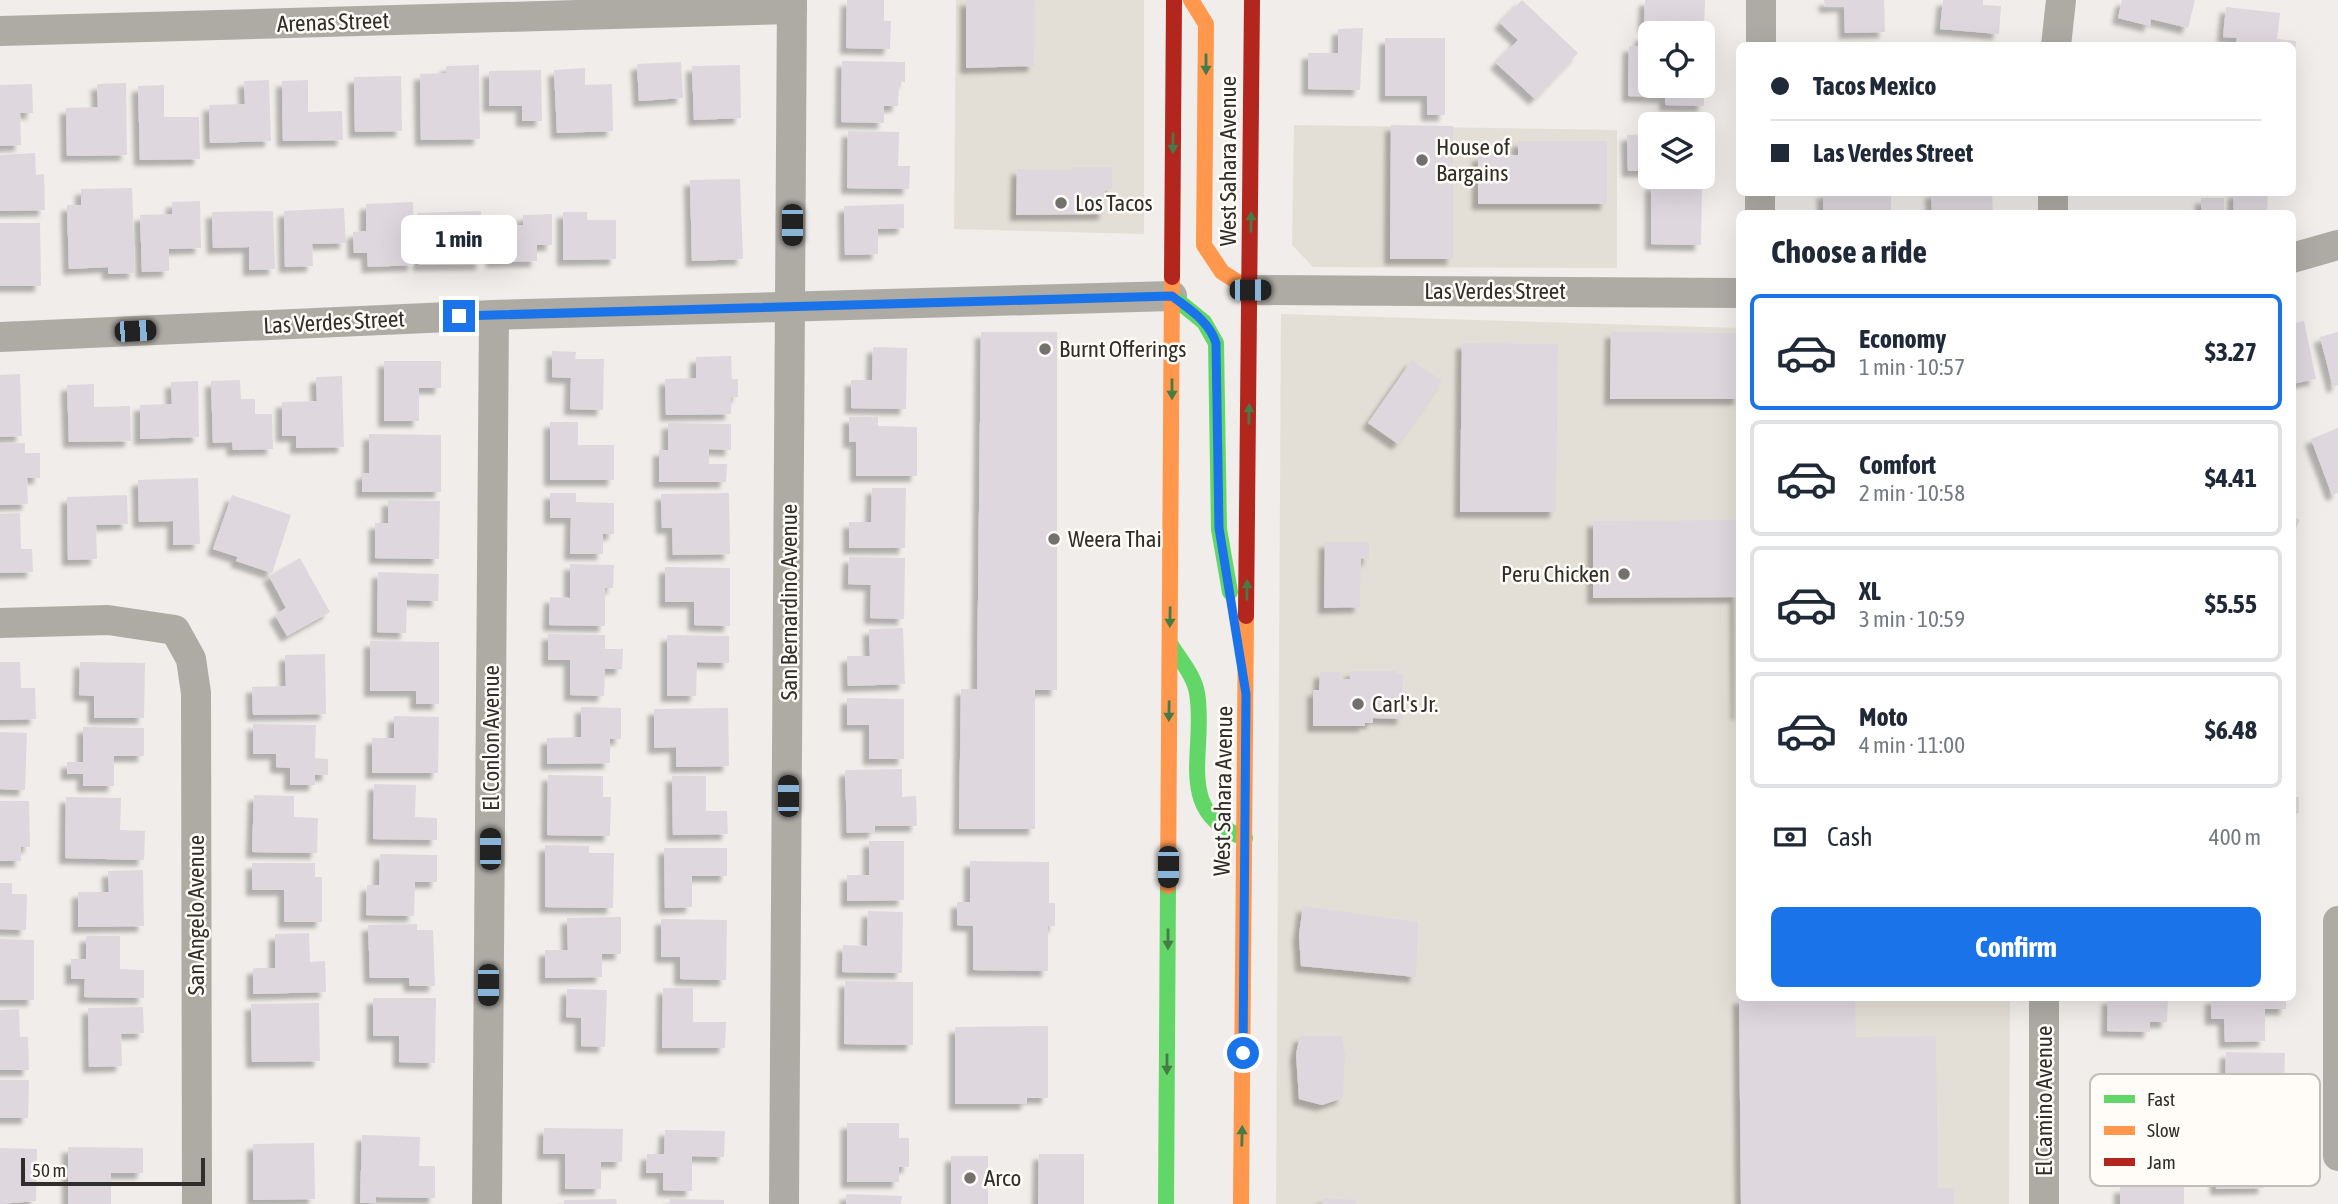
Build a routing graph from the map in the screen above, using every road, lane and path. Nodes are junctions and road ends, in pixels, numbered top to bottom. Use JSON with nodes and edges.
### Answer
{"nodes":[{"id":1,"x":1174,"y":0,"type":"edge"},
{"id":2,"x":1191,"y":0,"type":"edge"},
{"id":3,"x":1252,"y":0,"type":"edge"},
{"id":4,"x":1761,"y":0,"type":"edge"},
{"id":5,"x":2061,"y":0,"type":"edge"},
{"id":6,"x":792,"y":5,"type":"edge"},
{"id":7,"x":0,"y":31,"type":"edge"},
{"id":8,"x":1761,"y":42,"type":"edge"},
{"id":9,"x":2056,"y":42,"type":"edge"},
{"id":10,"x":2338,"y":245,"type":"edge"},
{"id":11,"x":2296,"y":257,"type":"edge"},
{"id":12,"x":1250,"y":290,"type":"junction"},
{"id":13,"x":1736,"y":293,"type":"edge"},
{"id":14,"x":1172,"y":296,"type":"junction"},
{"id":15,"x":792,"y":306,"type":"junction"},
{"id":16,"x":494,"y":314,"type":"junction"},
{"id":17,"x":0,"y":337,"type":"edge"},
{"id":18,"x":0,"y":623,"type":"edge"},
{"id":19,"x":1170,"y":643,"type":"junction"},
{"id":20,"x":1246,"y":694,"type":"junction"},
{"id":21,"x":1245,"y":838,"type":"junction"},
{"id":22,"x":2338,"y":921,"type":"edge"},
{"id":23,"x":2044,"y":1001,"type":"edge"},
{"id":24,"x":2338,"y":1156,"type":"edge"},
{"id":25,"x":197,"y":1204,"type":"edge"},
{"id":26,"x":487,"y":1204,"type":"edge"},
{"id":27,"x":784,"y":1204,"type":"edge"},
{"id":28,"x":1166,"y":1204,"type":"edge"},
{"id":29,"x":1241,"y":1204,"type":"edge"},
{"id":30,"x":2045,"y":1204,"type":"edge"}],
"edges":[{"from":1,"to":14,"type":"main road","one_way":true},
{"from":2,"to":12,"type":"main road","one_way":true},
{"from":12,"to":3,"type":"main road","name":"West Sahara Avenue","one_way":true},
{"from":4,"to":8,"type":"street"},
{"from":5,"to":9,"type":"street"},
{"from":6,"to":7,"type":"street","name":"Arenas Street"},
{"from":6,"to":15,"type":"street","name":"San Bernardino Avenue"},
{"from":10,"to":11,"type":"street"},
{"from":12,"to":13,"type":"street","name":"Las Verdes Street"},
{"from":20,"to":12,"type":"main road","name":"West Sahara Avenue","one_way":true},
{"from":14,"to":15,"type":"street","name":"Las Verdes Street"},
{"from":14,"to":19,"type":"main road","one_way":true},
{"from":14,"to":20,"type":"main road"},
{"from":15,"to":16,"type":"street","name":"Las Verdes Street"},
{"from":15,"to":27,"type":"street","name":"San Bernardino Avenue"},
{"from":16,"to":17,"type":"street","name":"Las Verdes Street"},
{"from":16,"to":26,"type":"street","name":"El Conlon Avenue"},
{"from":18,"to":25,"type":"street","name":"San Angelo Avenue"},
{"from":19,"to":21,"type":"main road"},
{"from":19,"to":28,"type":"main road","one_way":true},
{"from":20,"to":21,"type":"main road","name":"West Sahara Avenue"},
{"from":29,"to":21,"type":"main road","name":"West Sahara Avenue","one_way":true},
{"from":22,"to":24,"type":"street"},
{"from":23,"to":30,"type":"street","name":"El Camino Avenue"}]}
